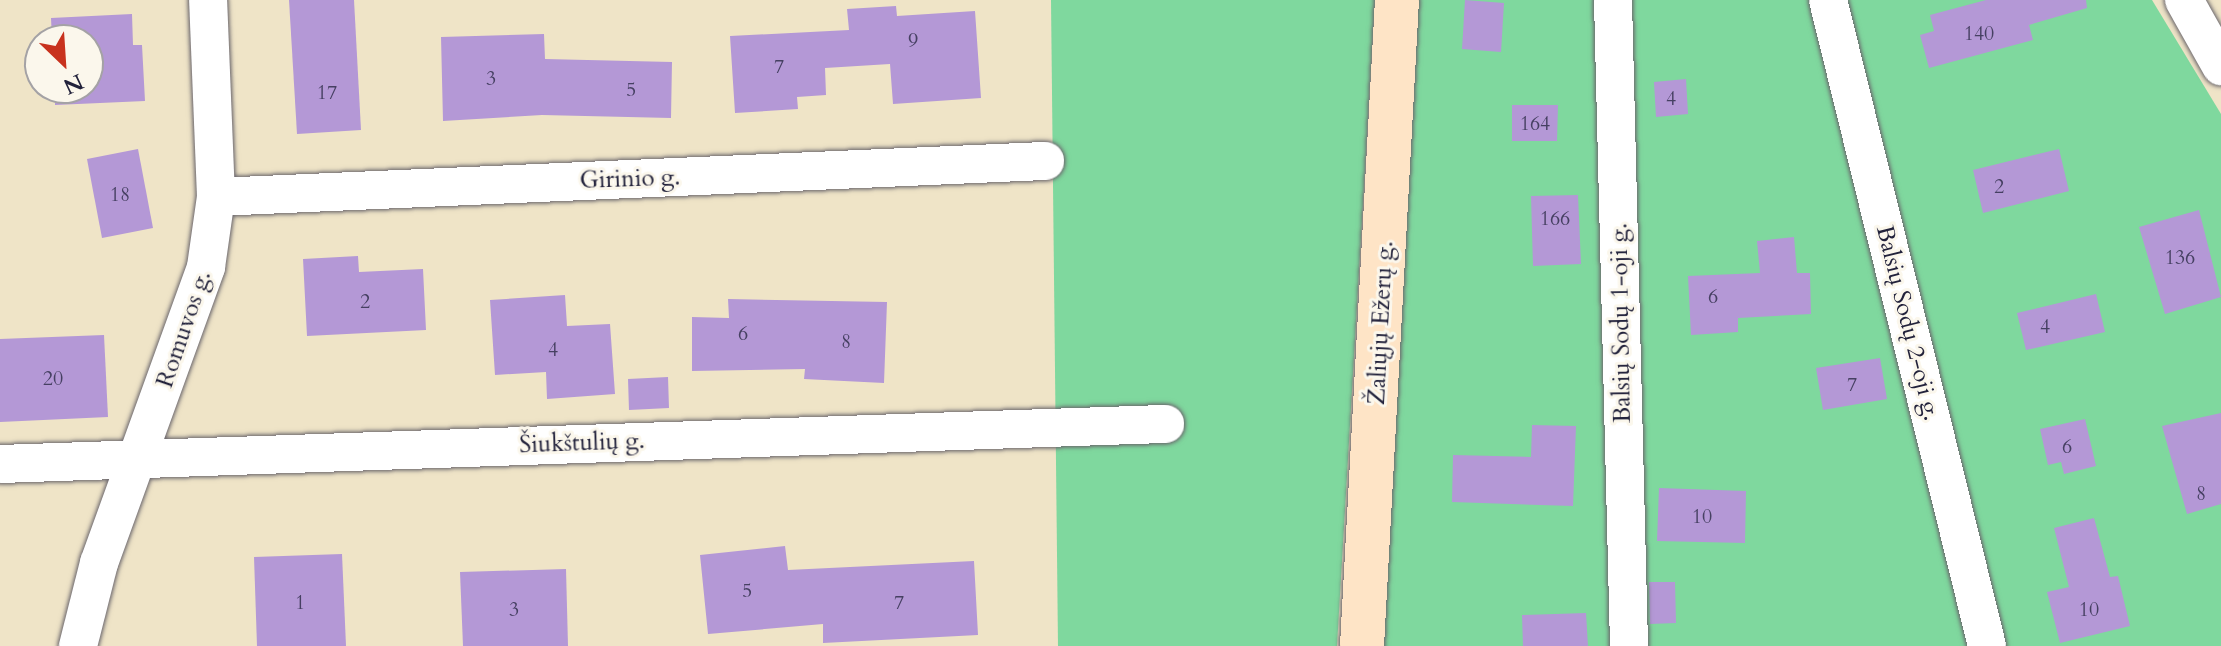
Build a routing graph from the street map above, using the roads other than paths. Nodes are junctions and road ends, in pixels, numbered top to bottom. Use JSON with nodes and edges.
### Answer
{"nodes":[{"id":1,"x":208,"y":0,"type":"edge"},
{"id":2,"x":1397,"y":0,"type":"edge"},
{"id":3,"x":1613,"y":0,"type":"edge"},
{"id":4,"x":1828,"y":0,"type":"edge"},
{"id":5,"x":2184,"y":0,"type":"edge"},
{"id":6,"x":2221,"y":66,"type":"edge"},
{"id":7,"x":1045,"y":161,"type":"dead end"},
{"id":8,"x":216,"y":197,"type":"junction"},
{"id":9,"x":1165,"y":424,"type":"dead end"},
{"id":10,"x":139,"y":458,"type":"junction"},
{"id":11,"x":0,"y":464,"type":"edge"},
{"id":12,"x":78,"y":646,"type":"edge"},
{"id":13,"x":1362,"y":646,"type":"edge"},
{"id":14,"x":1629,"y":646,"type":"edge"},
{"id":15,"x":1987,"y":646,"type":"edge"}],
"edges":[{"from":1,"to":8,"type":"street","name":"Romuvos g."},
{"from":2,"to":13,"type":"main road","name":"Žaliųjų Ežerų g."},
{"from":3,"to":14,"type":"street","name":"Balsių Sodų 1-oji g."},
{"from":4,"to":15,"type":"street","name":"Balsių Sodų 2-oji g."},
{"from":5,"to":6,"type":"street"},
{"from":7,"to":8,"type":"street","name":"Girinio g."},
{"from":8,"to":10,"type":"street","name":"Romuvos g."},
{"from":9,"to":10,"type":"street","name":"Šiukštulių g."},
{"from":10,"to":11,"type":"street","name":"Šiukštulių g."},
{"from":10,"to":12,"type":"street","name":"Romuvos g."}]}
